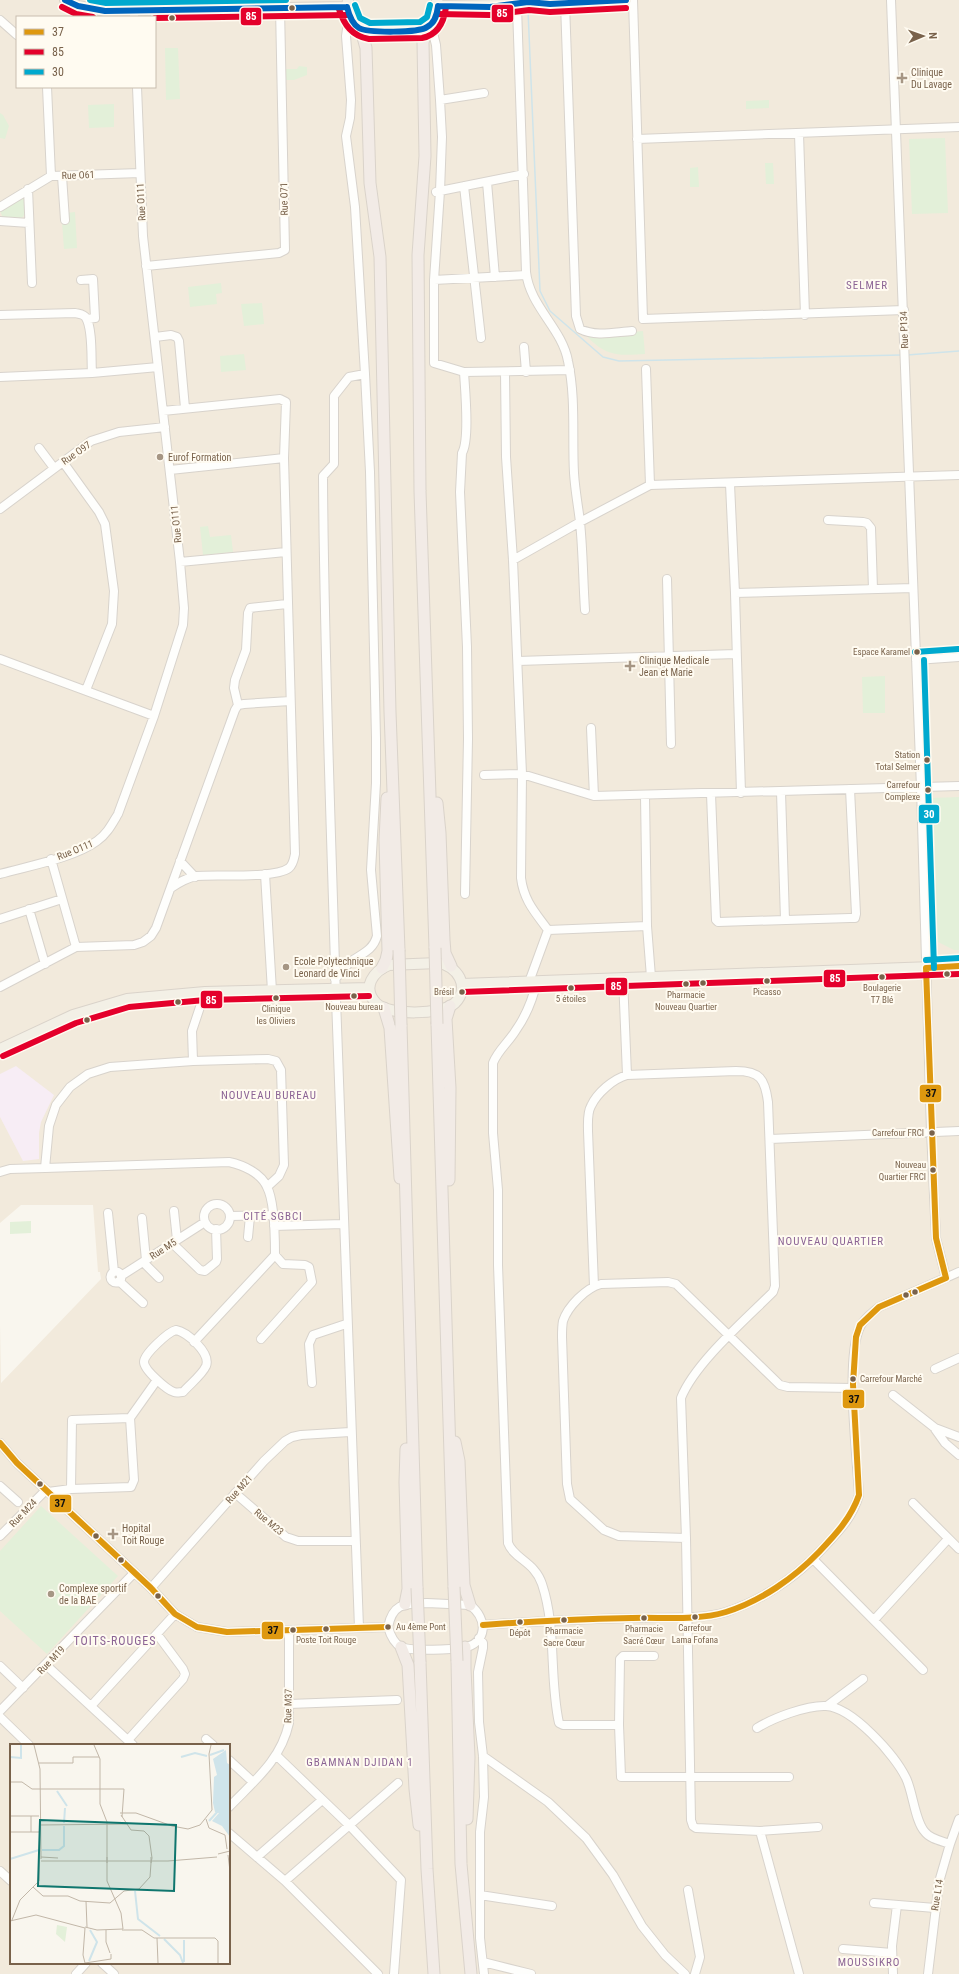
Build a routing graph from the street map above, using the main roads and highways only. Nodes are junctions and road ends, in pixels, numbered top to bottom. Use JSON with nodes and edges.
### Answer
{"nodes":[{"id":1,"x":65,"y":0,"type":"edge"},
{"id":2,"x":626,"y":0,"type":"edge"},
{"id":3,"x":347,"y":3,"type":"edge"},
{"id":4,"x":438,"y":3,"type":"edge"},
{"id":5,"x":239,"y":5,"type":"edge"},
{"id":6,"x":511,"y":5,"type":"edge"},
{"id":7,"x":134,"y":9,"type":"edge"},
{"id":8,"x":357,"y":26,"type":"junction"},
{"id":9,"x":430,"y":27,"type":"junction"},
{"id":10,"x":390,"y":712,"type":"junction"},
{"id":11,"x":427,"y":713,"type":"junction"},
{"id":12,"x":451,"y":966,"type":"junction"},
{"id":13,"x":959,"y":966,"type":"edge"},
{"id":14,"x":382,"y":968,"type":"junction"},
{"id":15,"x":462,"y":984,"type":"junction"},
{"id":16,"x":369,"y":988,"type":"junction"},
{"id":17,"x":450,"y":1006,"type":"junction"},
{"id":18,"x":384,"y":1008,"type":"junction"},
{"id":19,"x":0,"y":1049,"type":"edge"},
{"id":20,"x":407,"y":1262,"type":"junction"},
{"id":21,"x":446,"y":1263,"type":"junction"},
{"id":22,"x":411,"y":1393,"type":"junction"},
{"id":23,"x":450,"y":1420,"type":"junction"},
{"id":24,"x":405,"y":1604,"type":"road end"},
{"id":25,"x":470,"y":1605,"type":"road end"},
{"id":26,"x":401,"y":1647,"type":"road end"},
{"id":27,"x":465,"y":1647,"type":"road end"},
{"id":28,"x":461,"y":1864,"type":"junction"},
{"id":29,"x":427,"y":1868,"type":"junction"},
{"id":30,"x":434,"y":1974,"type":"edge"},
{"id":31,"x":471,"y":1974,"type":"edge"}],
"edges":[{"from":1,"to":7,"type":"main road"},
{"from":2,"to":6,"type":"main road"},
{"from":3,"to":5,"type":"main road"},
{"from":3,"to":8,"type":"main road"},
{"from":4,"to":6,"type":"main road"},
{"from":4,"to":9,"type":"main road"},
{"from":5,"to":7,"type":"main road"},
{"from":8,"to":9,"type":"main road"},
{"from":8,"to":10,"type":"highway"},
{"from":9,"to":11,"type":"highway"},
{"from":10,"to":14,"type":"highway"},
{"from":10,"to":20,"type":"highway","bridge":true},
{"from":11,"to":12,"type":"highway"},
{"from":11,"to":21,"type":"highway","bridge":true},
{"from":12,"to":14,"type":"main road"},
{"from":12,"to":15,"type":"main road"},
{"from":13,"to":15,"type":"main road"},
{"from":14,"to":16,"type":"main road"},
{"from":15,"to":17,"type":"main road"},
{"from":16,"to":18,"type":"main road"},
{"from":16,"to":19,"type":"main road"},
{"from":17,"to":18,"type":"main road"},
{"from":17,"to":21,"type":"highway"},
{"from":18,"to":20,"type":"highway"},
{"from":20,"to":22,"type":"highway"},
{"from":21,"to":23,"type":"highway"},
{"from":22,"to":24,"type":"highway"},
{"from":22,"to":29,"type":"highway","bridge":true},
{"from":23,"to":25,"type":"highway"},
{"from":23,"to":28,"type":"highway","bridge":true},
{"from":26,"to":29,"type":"highway"},
{"from":27,"to":28,"type":"highway"},
{"from":28,"to":31,"type":"highway"},
{"from":29,"to":30,"type":"highway"}]}
